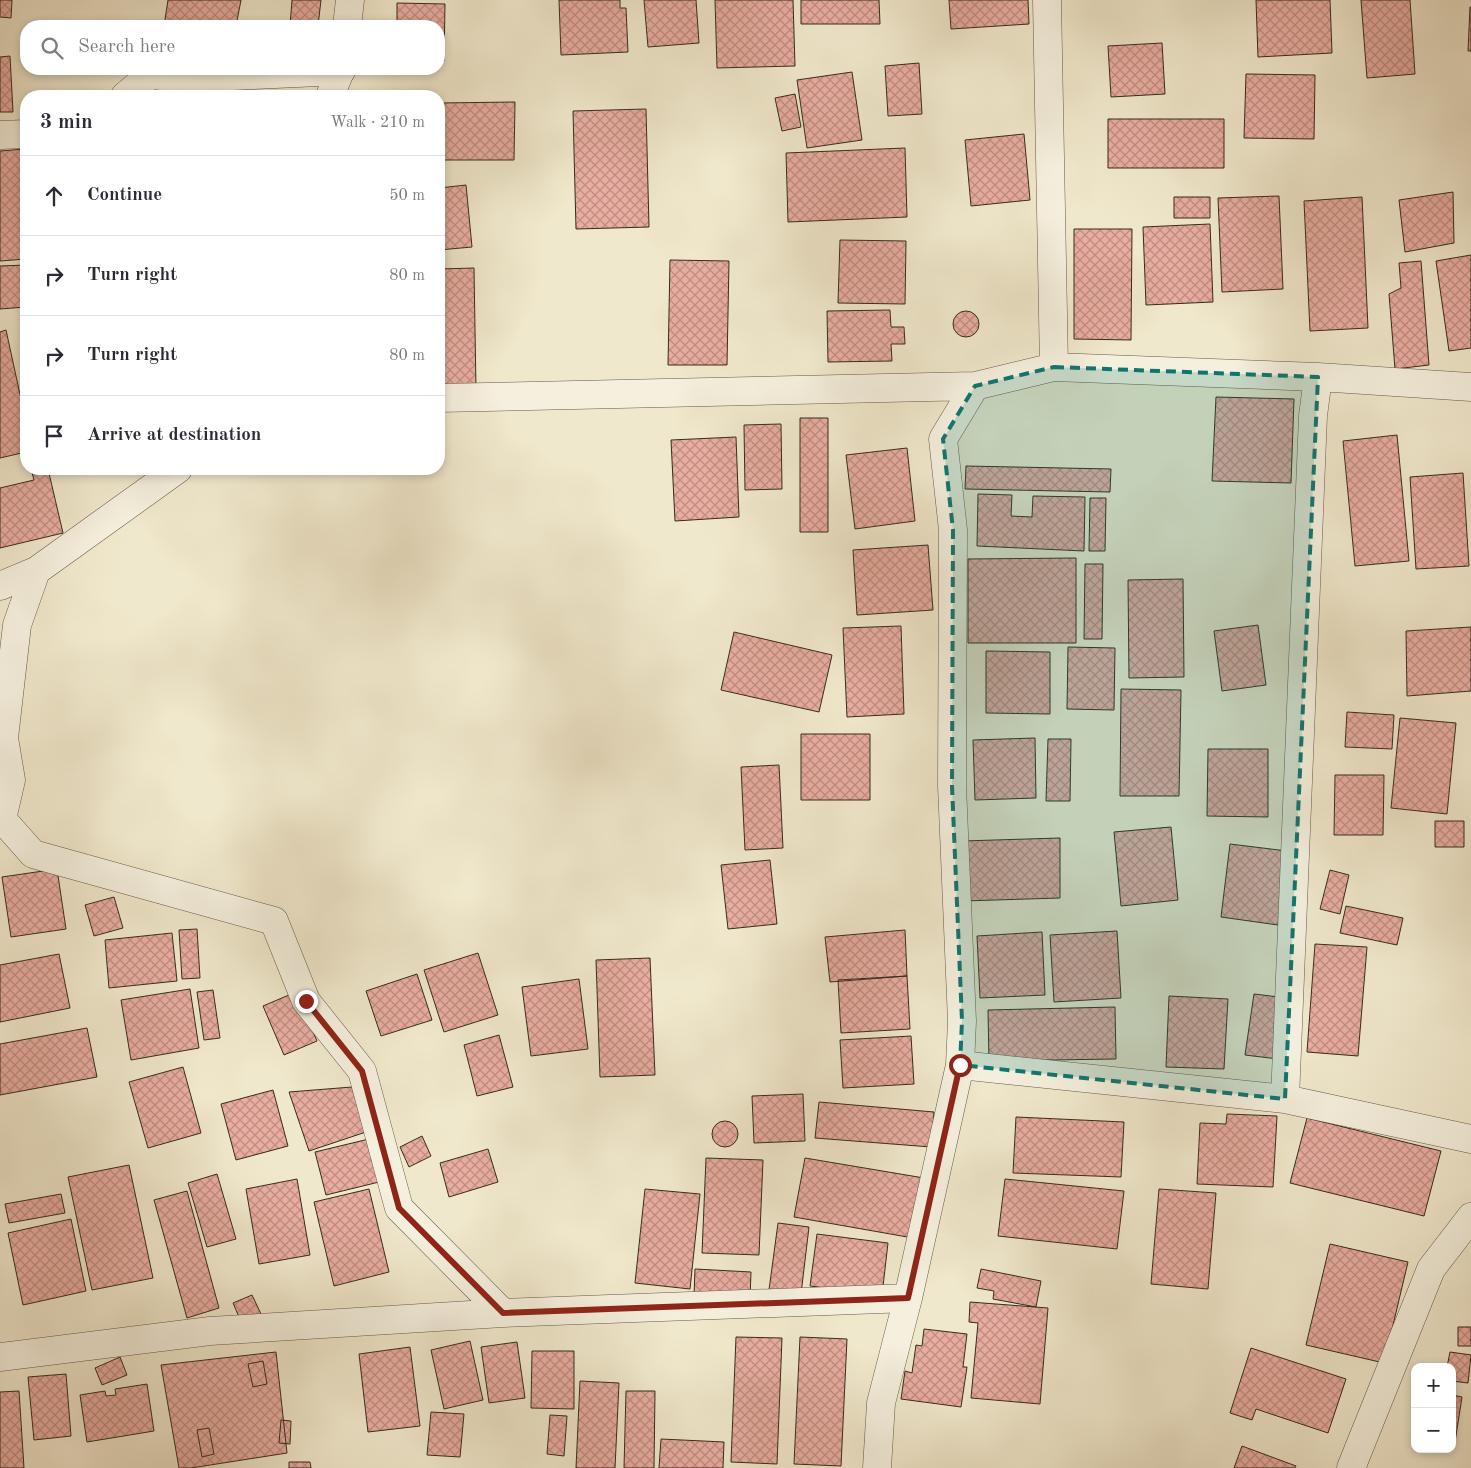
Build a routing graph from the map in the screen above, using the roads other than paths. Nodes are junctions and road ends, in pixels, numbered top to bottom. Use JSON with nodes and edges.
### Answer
{"nodes":[{"id":1,"x":350,"y":0,"type":"edge"},
{"id":2,"x":1047,"y":0,"type":"edge"},
{"id":3,"x":348,"y":20,"type":"edge"},
{"id":4,"x":150,"y":75,"type":"edge"},
{"id":5,"x":150,"y":75,"type":"edge"},
{"id":6,"x":245,"y":75,"type":"edge"},
{"id":7,"x":339,"y":75,"type":"edge"},
{"id":8,"x":132,"y":90,"type":"edge"},
{"id":9,"x":333,"y":90,"type":"edge"},
{"id":10,"x":20,"y":134,"type":"edge"},
{"id":11,"x":0,"y":135,"type":"edge"},
{"id":12,"x":1054,"y":367,"type":"junction"},
{"id":13,"x":1318,"y":377,"type":"junction"},
{"id":14,"x":975,"y":386,"type":"junction"},
{"id":15,"x":1471,"y":387,"type":"edge"},
{"id":16,"x":445,"y":398,"type":"edge"},
{"id":17,"x":170,"y":475,"type":"edge"},
{"id":18,"x":36,"y":572,"type":"junction"},
{"id":19,"x":0,"y":586,"type":"edge"},
{"id":20,"x":960,"y":1065,"type":"junction"},
{"id":21,"x":1285,"y":1099,"type":"junction"},
{"id":22,"x":1471,"y":1139,"type":"edge"},
{"id":23,"x":1471,"y":1216,"type":"edge"},
{"id":24,"x":908,"y":1298,"type":"junction"},
{"id":25,"x":503,"y":1313,"type":"junction"},
{"id":26,"x":0,"y":1357,"type":"edge"},
{"id":27,"x":1358,"y":1466,"type":"edge"},
{"id":28,"x":877,"y":1468,"type":"edge"}],
"edges":[{"from":1,"to":3,"type":"street"},
{"from":2,"to":12,"type":"street"},
{"from":4,"to":8,"type":"street"},
{"from":5,"to":6,"type":"street"},
{"from":7,"to":9,"type":"street"},
{"from":10,"to":11,"type":"street"},
{"from":12,"to":13,"type":"street"},
{"from":12,"to":14,"type":"street"},
{"from":13,"to":15,"type":"street"},
{"from":13,"to":21,"type":"street"},
{"from":14,"to":16,"type":"street"},
{"from":14,"to":20,"type":"street"},
{"from":17,"to":18,"type":"street"},
{"from":18,"to":19,"type":"street"},
{"from":18,"to":25,"type":"street"},
{"from":20,"to":21,"type":"street"},
{"from":20,"to":24,"type":"street"},
{"from":21,"to":22,"type":"street"},
{"from":23,"to":27,"type":"street"},
{"from":24,"to":25,"type":"street"},
{"from":24,"to":28,"type":"street"},
{"from":25,"to":26,"type":"street"}]}
